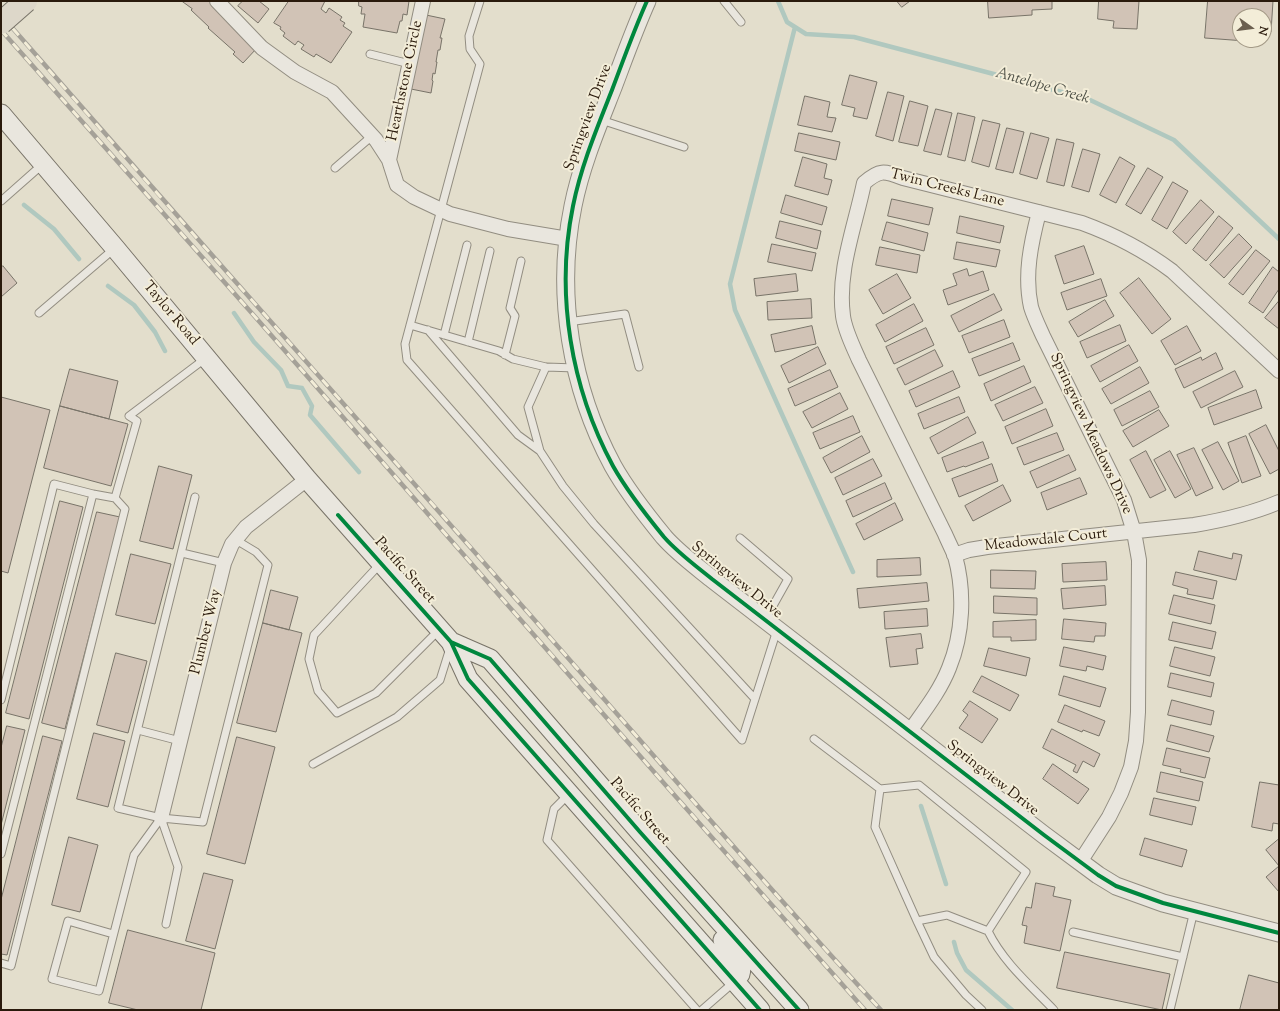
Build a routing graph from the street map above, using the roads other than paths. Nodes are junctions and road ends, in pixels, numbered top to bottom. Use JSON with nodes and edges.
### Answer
{"nodes":[{"id":1,"x":26,"y":1,"type":"edge"},
{"id":2,"x":217,"y":1,"type":"edge"},
{"id":3,"x":423,"y":1,"type":"edge"},
{"id":4,"x":480,"y":1,"type":"edge"},
{"id":5,"x":647,"y":1,"type":"edge"},
{"id":6,"x":724,"y":1,"type":"edge"},
{"id":7,"x":742,"y":22,"type":"dead end"},
{"id":8,"x":1,"y":23,"type":"edge"},
{"id":9,"x":370,"y":54,"type":"dead end"},
{"id":10,"x":410,"y":64,"type":"junction"},
{"id":11,"x":1,"y":114,"type":"edge"},
{"id":12,"x":601,"y":120,"type":"junction"},
{"id":13,"x":372,"y":136,"type":"junction"},
{"id":14,"x":684,"y":147,"type":"dead end"},
{"id":15,"x":389,"y":160,"type":"junction"},
{"id":16,"x":43,"y":163,"type":"junction"},
{"id":17,"x":335,"y":168,"type":"dead end"},
{"id":18,"x":1,"y":201,"type":"edge"},
{"id":19,"x":441,"y":210,"type":"junction"},
{"id":20,"x":1039,"y":212,"type":"junction"},
{"id":21,"x":568,"y":238,"type":"junction"},
{"id":22,"x":467,"y":246,"type":"dead end"},
{"id":23,"x":115,"y":248,"type":"junction"},
{"id":24,"x":490,"y":251,"type":"dead end"},
{"id":25,"x":521,"y":261,"type":"dead end"},
{"id":26,"x":39,"y":313,"type":"dead end"},
{"id":27,"x":568,"y":322,"type":"junction"},
{"id":28,"x":410,"y":325,"type":"junction"},
{"id":29,"x":428,"y":330,"type":"junction"},
{"id":30,"x":444,"y":335,"type":"junction"},
{"id":31,"x":468,"y":342,"type":"junction"},
{"id":32,"x":505,"y":355,"type":"junction"},
{"id":33,"x":206,"y":358,"type":"junction"},
{"id":34,"x":546,"y":367,"type":"junction"},
{"id":35,"x":639,"y":367,"type":"dead end"},
{"id":36,"x":576,"y":368,"type":"junction"},
{"id":37,"x":1279,"y":371,"type":"edge"},
{"id":38,"x":540,"y":452,"type":"junction"},
{"id":39,"x":306,"y":479,"type":"junction"},
{"id":40,"x":93,"y":494,"type":"junction"},
{"id":41,"x":196,"y":497,"type":"dead end"},
{"id":42,"x":115,"y":498,"type":"junction"},
{"id":43,"x":1279,"y":502,"type":"edge"},
{"id":44,"x":338,"y":515,"type":"joint"},
{"id":45,"x":1134,"y":532,"type":"junction"},
{"id":46,"x":740,"y":538,"type":"dead end"},
{"id":47,"x":236,"y":540,"type":"junction"},
{"id":48,"x":182,"y":553,"type":"junction"},
{"id":49,"x":954,"y":556,"type":"junction"},
{"id":50,"x":224,"y":563,"type":"junction"},
{"id":51,"x":381,"y":563,"type":"junction"},
{"id":52,"x":771,"y":625,"type":"junction"},
{"id":53,"x":446,"y":636,"type":"junction"},
{"id":54,"x":755,"y":699,"type":"junction"},
{"id":55,"x":1,"y":700,"type":"edge"},
{"id":56,"x":551,"y":729,"type":"junction"},
{"id":57,"x":138,"y":730,"type":"junction"},
{"id":58,"x":910,"y":731,"type":"junction"},
{"id":59,"x":814,"y":739,"type":"dead end"},
{"id":60,"x":180,"y":741,"type":"junction"},
{"id":61,"x":313,"y":764,"type":"dead end"},
{"id":62,"x":880,"y":789,"type":"junction"},
{"id":63,"x":569,"y":794,"type":"junction"},
{"id":64,"x":161,"y":818,"type":"junction"},
{"id":65,"x":640,"y":832,"type":"junction"},
{"id":66,"x":1,"y":854,"type":"edge"},
{"id":67,"x":1080,"y":862,"type":"junction"},
{"id":68,"x":1194,"y":911,"type":"junction"},
{"id":69,"x":715,"y":914,"type":"junction"},
{"id":70,"x":917,"y":921,"type":"junction"},
{"id":71,"x":166,"y":924,"type":"dead end"},
{"id":72,"x":988,"y":931,"type":"junction"},
{"id":73,"x":1073,"y":932,"type":"dead end"},
{"id":74,"x":1279,"y":933,"type":"edge"},
{"id":75,"x":113,"y":934,"type":"junction"},
{"id":76,"x":1183,"y":956,"type":"junction"},
{"id":77,"x":1,"y":963,"type":"edge"},
{"id":78,"x":735,"y":982,"type":"junction"},
{"id":79,"x":697,"y":1010,"type":"edge"},
{"id":80,"x":702,"y":1010,"type":"edge"},
{"id":81,"x":760,"y":1010,"type":"edge"},
{"id":82,"x":799,"y":1010,"type":"edge"},
{"id":83,"x":982,"y":1010,"type":"edge"},
{"id":84,"x":1054,"y":1010,"type":"edge"},
{"id":85,"x":1170,"y":1010,"type":"edge"}],
"edges":[{"from":1,"to":8,"type":"highway","bridge":true},
{"from":2,"to":13,"type":"street","name":"Hearthstone Circle"},
{"from":3,"to":10,"type":"street","name":"Hearthstone Circle"},
{"from":4,"to":19,"type":"lane"},
{"from":5,"to":12,"type":"street","name":"Springview Drive"},
{"from":6,"to":7,"type":"lane"},
{"from":9,"to":10,"type":"lane"},
{"from":10,"to":15,"type":"street","name":"Hearthstone Circle"},
{"from":11,"to":16,"type":"main road","name":"Taylor Road"},
{"from":12,"to":14,"type":"lane"},
{"from":12,"to":21,"type":"street","name":"Springview Drive"},
{"from":13,"to":15,"type":"street","name":"Hearthstone Circle"},
{"from":13,"to":17,"type":"lane"},
{"from":15,"to":19,"type":"street","name":"Hearthstone Circle"},
{"from":16,"to":18,"type":"lane"},
{"from":16,"to":23,"type":"main road","name":"Taylor Road"},
{"from":19,"to":21,"type":"street","name":"Hearthstone Circle"},
{"from":19,"to":28,"type":"lane"},
{"from":20,"to":37,"type":"street","name":"Twin Creeks Lane"},
{"from":20,"to":45,"type":"street","name":"Springview Meadows Drive"},
{"from":20,"to":49,"type":"street","name":"Twin Creeks Lane"},
{"from":21,"to":27,"type":"street","name":"Springview Drive"},
{"from":22,"to":30,"type":"lane"},
{"from":23,"to":26,"type":"lane"},
{"from":23,"to":33,"type":"main road","name":"Taylor Road"},
{"from":24,"to":31,"type":"lane"},
{"from":25,"to":32,"type":"lane"},
{"from":27,"to":35,"type":"lane"},
{"from":27,"to":36,"type":"street","name":"Springview Drive"},
{"from":28,"to":29,"type":"lane"},
{"from":28,"to":54,"type":"lane"},
{"from":29,"to":30,"type":"lane"},
{"from":29,"to":38,"type":"lane"},
{"from":30,"to":31,"type":"lane"},
{"from":31,"to":32,"type":"lane"},
{"from":32,"to":34,"type":"lane"},
{"from":33,"to":39,"type":"main road","name":"Taylor Road"},
{"from":33,"to":42,"type":"lane"},
{"from":34,"to":36,"type":"lane"},
{"from":34,"to":38,"type":"lane"},
{"from":36,"to":52,"type":"street","name":"Springview Drive"},
{"from":38,"to":54,"type":"lane"},
{"from":39,"to":44,"type":"main road","name":"Taylor Road"},
{"from":39,"to":47,"type":"street","name":"Plumber Way"},
{"from":40,"to":42,"type":"lane"},
{"from":40,"to":55,"type":"lane"},
{"from":40,"to":66,"type":"lane"},
{"from":41,"to":48,"type":"lane"},
{"from":42,"to":77,"type":"lane"},
{"from":43,"to":45,"type":"street","name":"Meadowdale Court"},
{"from":44,"to":51,"type":"main road","name":"Pacific Street"},
{"from":45,"to":49,"type":"street","name":"Meadowdale Court"},
{"from":45,"to":67,"type":"street","name":"Springview Meadows Drive"},
{"from":46,"to":52,"type":"lane"},
{"from":47,"to":50,"type":"street","name":"Plumber Way"},
{"from":47,"to":64,"type":"lane"},
{"from":48,"to":50,"type":"lane"},
{"from":48,"to":57,"type":"lane"},
{"from":49,"to":58,"type":"street","name":"Twin Creeks Lane"},
{"from":50,"to":60,"type":"street","name":"Plumber Way"},
{"from":51,"to":53,"type":"main road","name":"Pacific Street"},
{"from":51,"to":53,"type":"lane"},
{"from":52,"to":54,"type":"lane"},
{"from":52,"to":58,"type":"street","name":"Springview Drive"},
{"from":53,"to":56,"type":"main road","name":"Pacific Street"},
{"from":53,"to":61,"type":"lane"},
{"from":53,"to":63,"type":"main road","name":"Pacific Street"},
{"from":56,"to":63,"type":"main road"},
{"from":56,"to":65,"type":"main road","name":"Pacific Street"},
{"from":57,"to":60,"type":"lane"},
{"from":57,"to":64,"type":"lane"},
{"from":58,"to":67,"type":"street","name":"Springview Drive"},
{"from":59,"to":62,"type":"lane"},
{"from":60,"to":64,"type":"street","name":"Plumber Way"},
{"from":62,"to":70,"type":"lane"},
{"from":62,"to":72,"type":"lane"},
{"from":63,"to":65,"type":"main road"},
{"from":63,"to":78,"type":"main road","name":"Pacific Street"},
{"from":63,"to":79,"type":"lane"},
{"from":64,"to":71,"type":"lane"},
{"from":64,"to":75,"type":"lane"},
{"from":65,"to":69,"type":"main road","name":"Pacific Street"},
{"from":67,"to":68,"type":"street","name":"Springview Drive"},
{"from":68,"to":74,"type":"street","name":"Springview Drive"},
{"from":68,"to":76,"type":"lane"},
{"from":69,"to":78,"type":"main road"},
{"from":69,"to":82,"type":"main road","name":"Pacific Street"},
{"from":70,"to":72,"type":"lane"},
{"from":70,"to":83,"type":"lane"},
{"from":72,"to":84,"type":"lane"},
{"from":73,"to":76,"type":"lane"},
{"from":75,"to":75,"type":"lane"},
{"from":76,"to":85,"type":"lane"},
{"from":78,"to":80,"type":"lane"},
{"from":78,"to":81,"type":"main road","name":"Pacific Street"}]}
